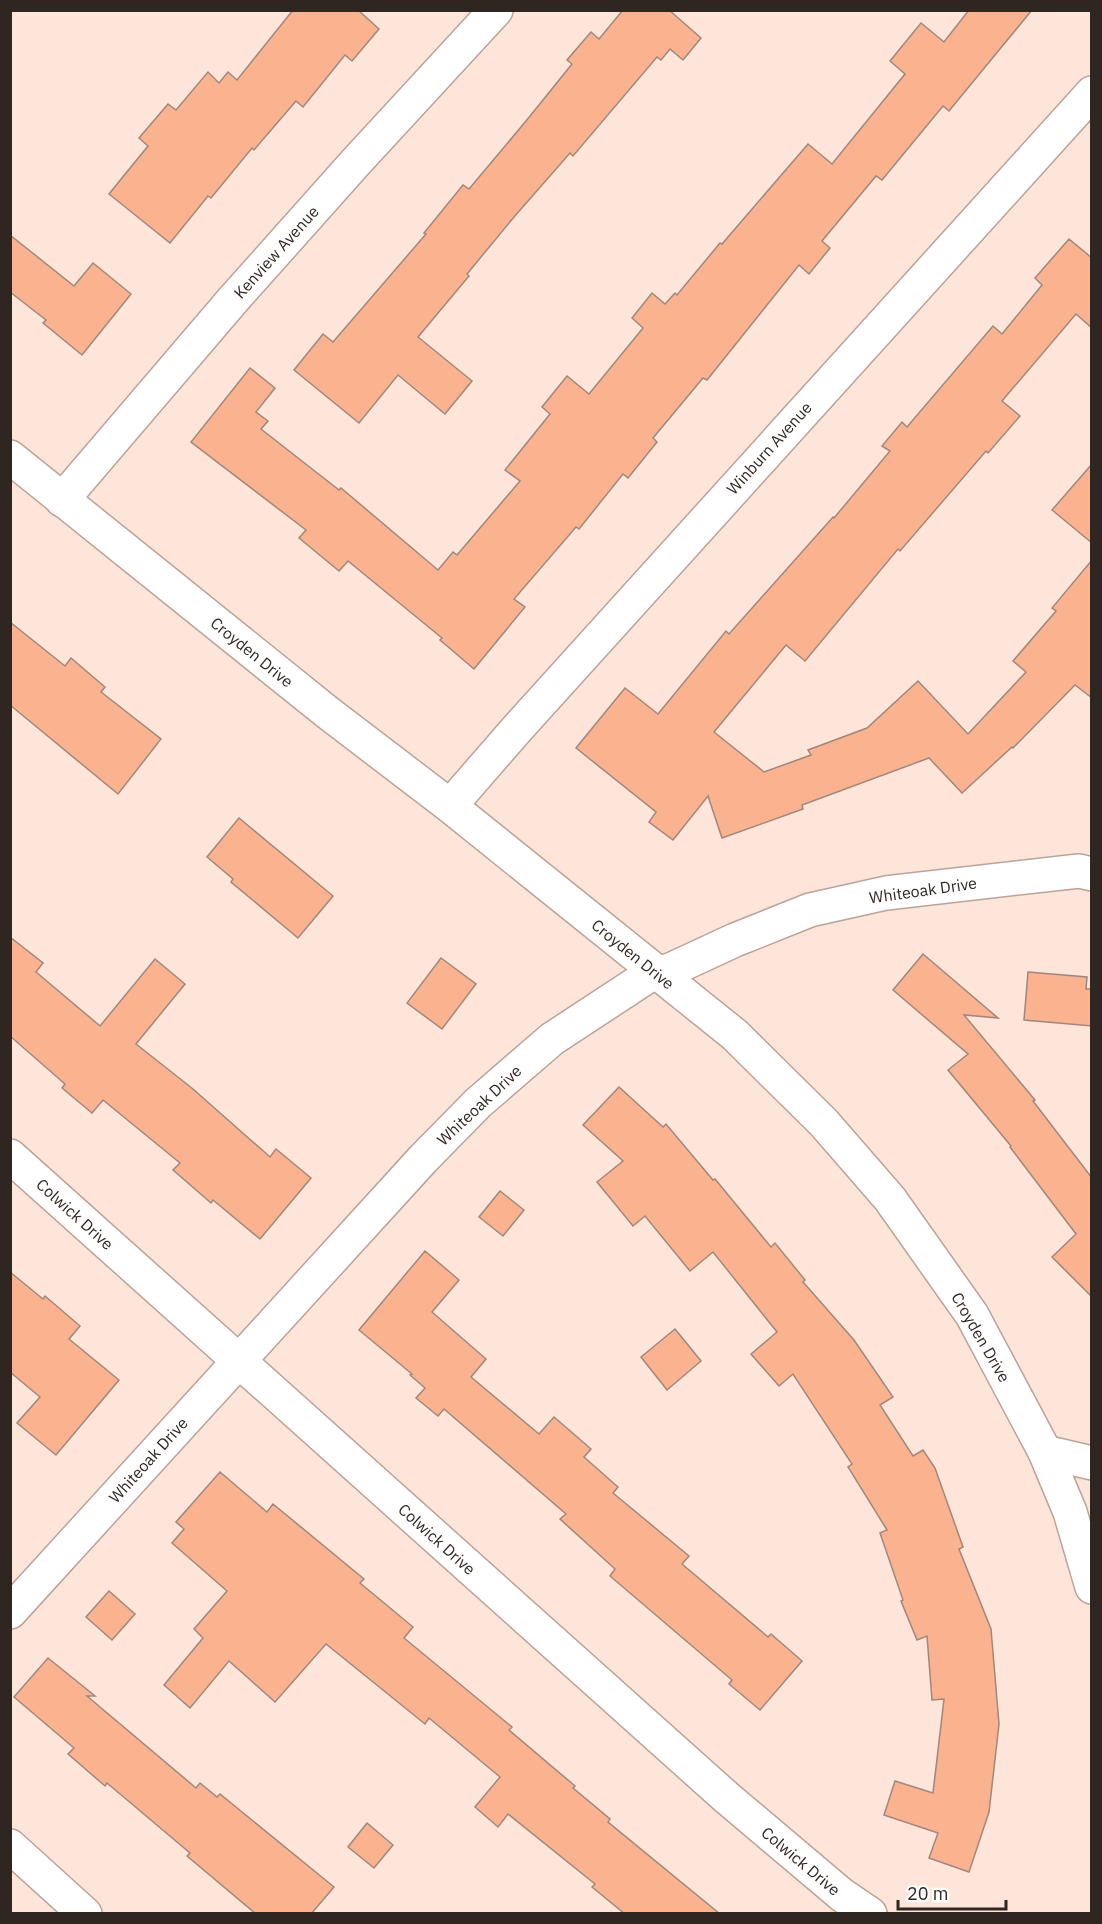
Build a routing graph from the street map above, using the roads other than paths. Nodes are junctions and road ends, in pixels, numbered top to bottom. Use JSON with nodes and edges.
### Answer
{"nodes":[{"id":1,"x":496,"y":10,"type":"edge"},
{"id":2,"x":1092,"y":93,"type":"edge"},
{"id":3,"x":10,"y":457,"type":"edge"},
{"id":4,"x":62,"y":500,"type":"junction"},
{"id":5,"x":450,"y":806,"type":"junction"},
{"id":6,"x":1087,"y":863,"type":"edge"},
{"id":7,"x":654,"y":972,"type":"junction"},
{"id":8,"x":10,"y":1156,"type":"edge"},
{"id":9,"x":238,"y":1361,"type":"junction"},
{"id":10,"x":1045,"y":1452,"type":"junction"},
{"id":11,"x":1092,"y":1463,"type":"edge"},
{"id":12,"x":1092,"y":1587,"type":"edge"},
{"id":13,"x":10,"y":1612,"type":"edge"},
{"id":14,"x":10,"y":1846,"type":"edge"},
{"id":15,"x":85,"y":1914,"type":"edge"},
{"id":16,"x":870,"y":1914,"type":"edge"}],
"edges":[{"from":1,"to":4,"type":"street","name":"Kenview Avenue"},
{"from":2,"to":5,"type":"street","name":"Winburn Avenue"},
{"from":3,"to":4,"type":"street","name":"Croyden Drive"},
{"from":4,"to":5,"type":"street","name":"Croyden Drive"},
{"from":5,"to":7,"type":"street","name":"Croyden Drive"},
{"from":6,"to":7,"type":"street","name":"Whiteoak Drive"},
{"from":7,"to":9,"type":"street","name":"Whiteoak Drive"},
{"from":7,"to":10,"type":"street","name":"Croyden Drive"},
{"from":8,"to":9,"type":"street","name":"Colwick Drive"},
{"from":9,"to":13,"type":"street","name":"Whiteoak Drive"},
{"from":9,"to":16,"type":"street","name":"Colwick Drive"},
{"from":10,"to":11,"type":"street"},
{"from":10,"to":12,"type":"street","name":"Croyden Drive"},
{"from":14,"to":15,"type":"street"}]}
